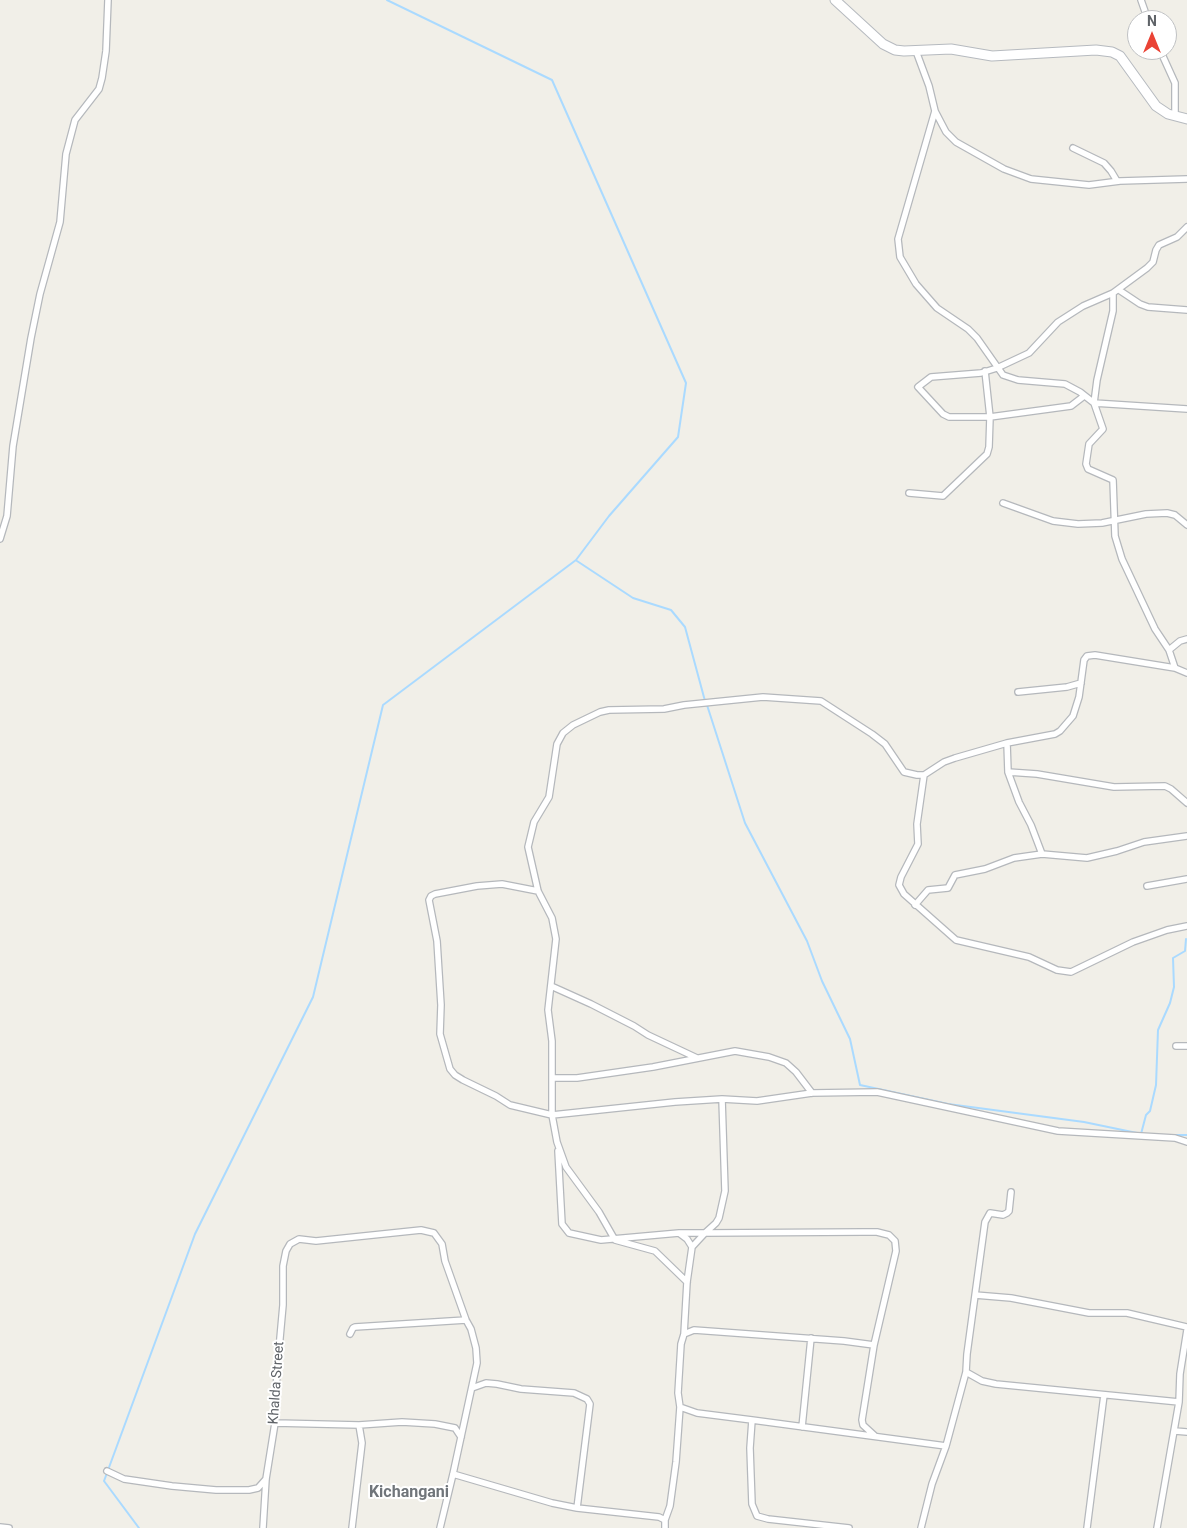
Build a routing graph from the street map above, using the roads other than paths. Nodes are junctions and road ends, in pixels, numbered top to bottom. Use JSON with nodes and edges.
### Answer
{"nodes":[{"id":1,"x":108,"y":0,"type":"edge"},
{"id":2,"x":835,"y":0,"type":"edge"},
{"id":3,"x":916,"y":51,"type":"junction"},
{"id":4,"x":1165,"y":60,"type":"edge"},
{"id":5,"x":935,"y":111,"type":"junction"},
{"id":6,"x":1175,"y":116,"type":"junction"},
{"id":7,"x":1187,"y":120,"type":"edge"},
{"id":8,"x":1073,"y":148,"type":"dead end"},
{"id":9,"x":1187,"y":179,"type":"edge"},
{"id":10,"x":1117,"y":181,"type":"junction"},
{"id":11,"x":1187,"y":227,"type":"edge"},
{"id":12,"x":1116,"y":291,"type":"junction"},
{"id":13,"x":1187,"y":310,"type":"edge"},
{"id":14,"x":997,"y":368,"type":"junction"},
{"id":15,"x":985,"y":371,"type":"junction"},
{"id":16,"x":1084,"y":396,"type":"junction"},
{"id":17,"x":1094,"y":403,"type":"junction"},
{"id":18,"x":1187,"y":410,"type":"edge"},
{"id":19,"x":990,"y":417,"type":"junction"},
{"id":20,"x":909,"y":493,"type":"dead end"},
{"id":21,"x":1003,"y":503,"type":"dead end"},
{"id":22,"x":1115,"y":522,"type":"junction"},
{"id":23,"x":1187,"y":525,"type":"edge"},
{"id":24,"x":0,"y":539,"type":"edge"},
{"id":25,"x":1187,"y":639,"type":"edge"},
{"id":26,"x":1169,"y":650,"type":"junction"},
{"id":27,"x":1175,"y":668,"type":"junction"},
{"id":28,"x":1187,"y":673,"type":"edge"},
{"id":29,"x":1081,"y":683,"type":"junction"},
{"id":30,"x":1018,"y":692,"type":"dead end"},
{"id":31,"x":1007,"y":743,"type":"junction"},
{"id":32,"x":1008,"y":772,"type":"junction"},
{"id":33,"x":924,"y":775,"type":"junction"},
{"id":34,"x":1187,"y":803,"type":"edge"},
{"id":35,"x":1187,"y":836,"type":"edge"},
{"id":36,"x":1042,"y":854,"type":"junction"},
{"id":37,"x":1187,"y":879,"type":"edge"},
{"id":38,"x":1147,"y":886,"type":"dead end"},
{"id":39,"x":538,"y":891,"type":"junction"},
{"id":40,"x":915,"y":905,"type":"junction"},
{"id":41,"x":1187,"y":919,"type":"edge"},
{"id":42,"x":1187,"y":926,"type":"edge"},
{"id":43,"x":551,"y":986,"type":"junction"},
{"id":44,"x":1176,"y":1046,"type":"dead end"},
{"id":45,"x":1187,"y":1046,"type":"edge"},
{"id":46,"x":697,"y":1059,"type":"junction"},
{"id":47,"x":552,"y":1078,"type":"junction"},
{"id":48,"x":812,"y":1093,"type":"junction"},
{"id":49,"x":722,"y":1099,"type":"junction"},
{"id":50,"x":552,"y":1115,"type":"junction"},
{"id":51,"x":557,"y":1142,"type":"junction"},
{"id":52,"x":1187,"y":1142,"type":"edge"},
{"id":53,"x":1011,"y":1192,"type":"dead end"},
{"id":54,"x":679,"y":1233,"type":"junction"},
{"id":55,"x":706,"y":1233,"type":"junction"},
{"id":56,"x":615,"y":1240,"type":"junction"},
{"id":57,"x":692,"y":1247,"type":"junction"},
{"id":58,"x":687,"y":1282,"type":"junction"},
{"id":59,"x":974,"y":1295,"type":"junction"},
{"id":60,"x":466,"y":1320,"type":"junction"},
{"id":61,"x":1187,"y":1329,"type":"edge"},
{"id":62,"x":350,"y":1334,"type":"dead end"},
{"id":63,"x":684,"y":1334,"type":"junction"},
{"id":64,"x":811,"y":1338,"type":"junction"},
{"id":65,"x":874,"y":1345,"type":"junction"},
{"id":66,"x":966,"y":1372,"type":"junction"},
{"id":67,"x":472,"y":1388,"type":"junction"},
{"id":68,"x":1104,"y":1395,"type":"junction"},
{"id":69,"x":1179,"y":1402,"type":"junction"},
{"id":70,"x":680,"y":1407,"type":"junction"},
{"id":71,"x":752,"y":1420,"type":"junction"},
{"id":72,"x":275,"y":1423,"type":"junction"},
{"id":73,"x":359,"y":1425,"type":"junction"},
{"id":74,"x":802,"y":1427,"type":"junction"},
{"id":75,"x":1175,"y":1431,"type":"junction"},
{"id":76,"x":1187,"y":1432,"type":"edge"},
{"id":77,"x":461,"y":1436,"type":"junction"},
{"id":78,"x":875,"y":1436,"type":"junction"},
{"id":79,"x":946,"y":1446,"type":"junction"},
{"id":80,"x":108,"y":1471,"type":"dead end"},
{"id":81,"x":454,"y":1474,"type":"junction"},
{"id":82,"x":266,"y":1479,"type":"junction"},
{"id":83,"x":577,"y":1508,"type":"junction"},
{"id":84,"x":665,"y":1520,"type":"junction"},
{"id":85,"x":0,"y":1527,"type":"edge"},
{"id":86,"x":9,"y":1528,"type":"edge"},
{"id":87,"x":263,"y":1528,"type":"edge"},
{"id":88,"x":352,"y":1528,"type":"edge"},
{"id":89,"x":440,"y":1528,"type":"edge"},
{"id":90,"x":665,"y":1528,"type":"edge"},
{"id":91,"x":849,"y":1528,"type":"edge"},
{"id":92,"x":921,"y":1528,"type":"edge"},
{"id":93,"x":1087,"y":1528,"type":"edge"},
{"id":94,"x":1157,"y":1528,"type":"edge"}],
"edges":[{"from":1,"to":24,"type":"street"},
{"from":2,"to":3,"type":"street"},
{"from":3,"to":5,"type":"street"},
{"from":3,"to":6,"type":"street"},
{"from":4,"to":6,"type":"street"},
{"from":5,"to":10,"type":"street"},
{"from":5,"to":14,"type":"street"},
{"from":6,"to":7,"type":"street"},
{"from":8,"to":10,"type":"street"},
{"from":9,"to":10,"type":"street"},
{"from":11,"to":12,"type":"street"},
{"from":12,"to":13,"type":"street"},
{"from":12,"to":14,"type":"street"},
{"from":12,"to":17,"type":"street"},
{"from":14,"to":15,"type":"street"},
{"from":14,"to":16,"type":"street"},
{"from":15,"to":19,"type":"street"},
{"from":15,"to":19,"type":"street"},
{"from":16,"to":17,"type":"street"},
{"from":16,"to":19,"type":"street"},
{"from":17,"to":18,"type":"street"},
{"from":17,"to":22,"type":"street"},
{"from":19,"to":20,"type":"street"},
{"from":21,"to":22,"type":"street"},
{"from":22,"to":23,"type":"street"},
{"from":22,"to":26,"type":"street"},
{"from":25,"to":26,"type":"street"},
{"from":26,"to":27,"type":"street"},
{"from":27,"to":28,"type":"street"},
{"from":27,"to":29,"type":"street"},
{"from":29,"to":30,"type":"street"},
{"from":29,"to":31,"type":"street"},
{"from":31,"to":32,"type":"street"},
{"from":31,"to":33,"type":"street"},
{"from":32,"to":34,"type":"street"},
{"from":32,"to":36,"type":"street"},
{"from":33,"to":39,"type":"street"},
{"from":33,"to":40,"type":"street"},
{"from":35,"to":36,"type":"street"},
{"from":36,"to":40,"type":"street"},
{"from":37,"to":38,"type":"street"},
{"from":39,"to":43,"type":"street"},
{"from":39,"to":50,"type":"street"},
{"from":40,"to":42,"type":"street"},
{"from":41,"to":42,"type":"street"},
{"from":43,"to":46,"type":"street"},
{"from":43,"to":47,"type":"street"},
{"from":44,"to":45,"type":"street"},
{"from":46,"to":47,"type":"street"},
{"from":46,"to":48,"type":"street"},
{"from":47,"to":50,"type":"street"},
{"from":48,"to":49,"type":"street"},
{"from":48,"to":52,"type":"street"},
{"from":49,"to":50,"type":"street"},
{"from":49,"to":55,"type":"street"},
{"from":50,"to":51,"type":"street"},
{"from":51,"to":56,"type":"street"},
{"from":51,"to":56,"type":"street"},
{"from":53,"to":59,"type":"street"},
{"from":54,"to":55,"type":"street"},
{"from":54,"to":56,"type":"street"},
{"from":54,"to":57,"type":"street"},
{"from":55,"to":57,"type":"street"},
{"from":55,"to":65,"type":"street"},
{"from":56,"to":58,"type":"street"},
{"from":57,"to":58,"type":"street"},
{"from":58,"to":63,"type":"street"},
{"from":59,"to":61,"type":"street"},
{"from":59,"to":66,"type":"street"},
{"from":60,"to":62,"type":"street"},
{"from":60,"to":67,"type":"street"},
{"from":60,"to":72,"type":"street","name":"Khalda Street"},
{"from":61,"to":69,"type":"street"},
{"from":63,"to":64,"type":"street"},
{"from":63,"to":70,"type":"street"},
{"from":64,"to":65,"type":"street"},
{"from":64,"to":74,"type":"street"},
{"from":65,"to":78,"type":"street"},
{"from":66,"to":68,"type":"street"},
{"from":66,"to":79,"type":"street"},
{"from":67,"to":77,"type":"street"},
{"from":67,"to":83,"type":"street"},
{"from":68,"to":69,"type":"street"},
{"from":68,"to":93,"type":"street"},
{"from":69,"to":75,"type":"street"},
{"from":70,"to":71,"type":"street"},
{"from":70,"to":84,"type":"street"},
{"from":71,"to":74,"type":"street"},
{"from":71,"to":91,"type":"street"},
{"from":72,"to":73,"type":"street"},
{"from":72,"to":82,"type":"street","name":"Khalda Street"},
{"from":73,"to":77,"type":"street"},
{"from":73,"to":88,"type":"street"},
{"from":74,"to":78,"type":"street"},
{"from":75,"to":76,"type":"street"},
{"from":75,"to":94,"type":"street"},
{"from":77,"to":81,"type":"street"},
{"from":78,"to":79,"type":"street"},
{"from":79,"to":92,"type":"street"},
{"from":80,"to":82,"type":"street"},
{"from":81,"to":83,"type":"street"},
{"from":81,"to":89,"type":"street"},
{"from":82,"to":87,"type":"street","name":"Khalda Street"},
{"from":83,"to":84,"type":"street"},
{"from":84,"to":90,"type":"street"},
{"from":85,"to":86,"type":"street"}]}
